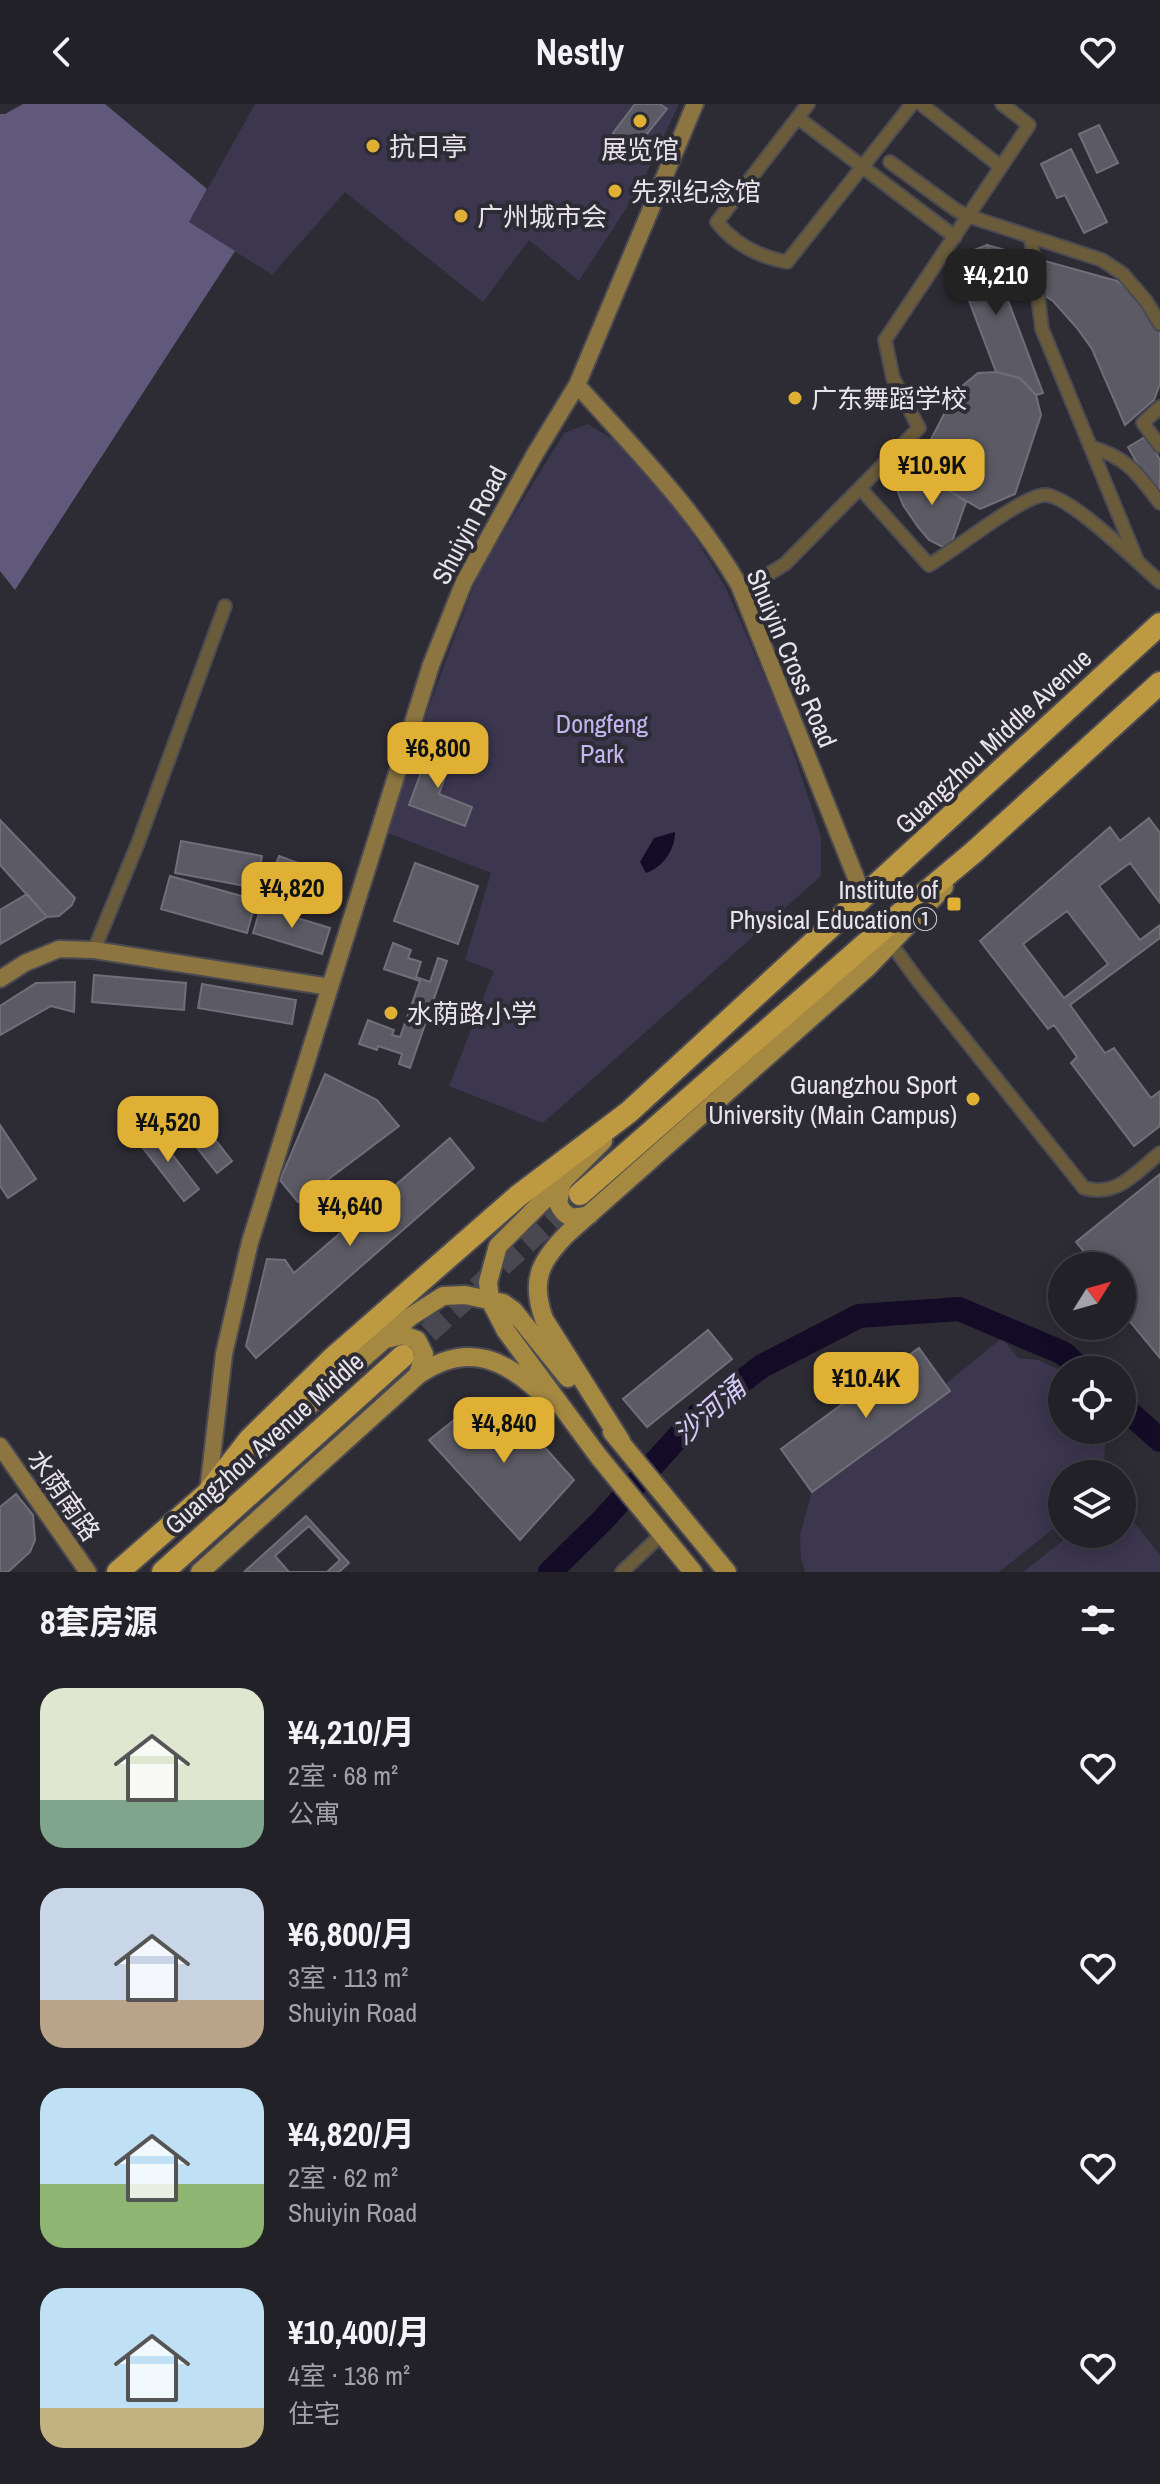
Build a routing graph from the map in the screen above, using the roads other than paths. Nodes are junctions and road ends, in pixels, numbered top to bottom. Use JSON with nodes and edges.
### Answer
{"nodes":[{"id":1,"x":695,"y":104,"type":"edge"},
{"id":2,"x":808,"y":104,"type":"edge"},
{"id":3,"x":912,"y":104,"type":"edge"},
{"id":4,"x":921,"y":104,"type":"edge"},
{"id":5,"x":1002,"y":104,"type":"edge"},
{"id":6,"x":798,"y":118,"type":"junction"},
{"id":7,"x":890,"y":162,"type":"dead end"},
{"id":8,"x":863,"y":167,"type":"junction"},
{"id":9,"x":1001,"y":167,"type":"junction"},
{"id":10,"x":968,"y":216,"type":"junction"},
{"id":11,"x":955,"y":237,"type":"junction"},
{"id":12,"x":1031,"y":239,"type":"junction"},
{"id":13,"x":1160,"y":324,"type":"edge"},
{"id":14,"x":577,"y":385,"type":"junction"},
{"id":15,"x":1160,"y":407,"type":"edge"},
{"id":16,"x":1160,"y":446,"type":"edge"},
{"id":17,"x":1091,"y":447,"type":"junction"},
{"id":18,"x":860,"y":488,"type":"junction"},
{"id":19,"x":1160,"y":503,"type":"edge"},
{"id":20,"x":1138,"y":564,"type":"junction"},
{"id":21,"x":1160,"y":582,"type":"edge"},
{"id":22,"x":741,"y":591,"type":"junction"},
{"id":23,"x":225,"y":606,"type":"dead end"},
{"id":24,"x":1160,"y":624,"type":"edge"},
{"id":25,"x":1160,"y":683,"type":"edge"},
{"id":26,"x":974,"y":852,"type":"junction"},
{"id":27,"x":864,"y":898,"type":"junction"},
{"id":28,"x":892,"y":945,"type":"junction"},
{"id":29,"x":94,"y":950,"type":"junction"},
{"id":30,"x":0,"y":979,"type":"edge"},
{"id":31,"x":330,"y":987,"type":"junction"},
{"id":32,"x":629,"y":1112,"type":"junction"},
{"id":33,"x":1160,"y":1153,"type":"edge"},
{"id":34,"x":571,"y":1188,"type":"junction"},
{"id":35,"x":589,"y":1215,"type":"junction"},
{"id":36,"x":495,"y":1303,"type":"junction"},
{"id":37,"x":386,"y":1339,"type":"junction"},
{"id":38,"x":403,"y":1356,"type":"tunnel mouth"},
{"id":39,"x":418,"y":1375,"type":"junction"},
{"id":40,"x":621,"y":1441,"type":"junction"},
{"id":41,"x":0,"y":1446,"type":"edge"},
{"id":42,"x":599,"y":1457,"type":"junction"},
{"id":43,"x":208,"y":1493,"type":"junction"},
{"id":44,"x":662,"y":1534,"type":"junction"},
{"id":45,"x":88,"y":1572,"type":"edge"},
{"id":46,"x":118,"y":1572,"type":"edge"},
{"id":47,"x":163,"y":1572,"type":"edge"},
{"id":48,"x":200,"y":1572,"type":"edge"},
{"id":49,"x":622,"y":1572,"type":"edge"},
{"id":50,"x":693,"y":1572,"type":"edge"},
{"id":51,"x":727,"y":1572,"type":"edge"}],
"edges":[{"from":1,"to":14,"type":"street","name":"Shuiyin Road"},
{"from":2,"to":6,"type":"street"},
{"from":3,"to":8,"type":"street"},
{"from":4,"to":9,"type":"street"},
{"from":5,"to":9,"type":"street"},
{"from":6,"to":8,"type":"street"},
{"from":6,"to":8,"type":"street"},
{"from":7,"to":10,"type":"street"},
{"from":8,"to":11,"type":"street"},
{"from":9,"to":10,"type":"street"},
{"from":10,"to":11,"type":"street"},
{"from":10,"to":12,"type":"street"},
{"from":11,"to":18,"type":"street"},
{"from":12,"to":13,"type":"street"},
{"from":12,"to":17,"type":"street"},
{"from":14,"to":22,"type":"street","name":"Shuiyin Cross Road"},
{"from":14,"to":31,"type":"street","name":"Shuiyin Road"},
{"from":15,"to":16,"type":"street"},
{"from":17,"to":19,"type":"street"},
{"from":17,"to":20,"type":"street"},
{"from":18,"to":20,"type":"street"},
{"from":18,"to":22,"type":"street"},
{"from":20,"to":21,"type":"street"},
{"from":22,"to":27,"type":"street","name":"Shuiyin Cross Road"},
{"from":23,"to":29,"type":"street"},
{"from":24,"to":27,"type":"highway","name":"Guangzhou Middle Avenue"},
{"from":25,"to":26,"type":"highway"},
{"from":26,"to":28,"type":"main road"},
{"from":26,"to":34,"type":"highway"},
{"from":27,"to":32,"type":"highway","name":"Guangzhou Middle Avenue"},
{"from":28,"to":33,"type":"street"},
{"from":28,"to":35,"type":"main road"},
{"from":29,"to":30,"type":"street"},
{"from":29,"to":31,"type":"street"},
{"from":31,"to":43,"type":"street","name":"Shuiyin Road"},
{"from":32,"to":34,"type":"main road"},
{"from":32,"to":43,"type":"highway","name":"Guangzhou Avenue Middle"},
{"from":34,"to":35,"type":"main road"},
{"from":34,"to":36,"type":"main road"},
{"from":35,"to":40,"type":"main road"},
{"from":36,"to":37,"type":"main road"},
{"from":36,"to":40,"type":"main road"},
{"from":36,"to":42,"type":"main road"},
{"from":37,"to":39,"type":"main road"},
{"from":37,"to":43,"type":"main road"},
{"from":38,"to":47,"type":"highway","name":"Guangzhou Avenue Middle"},
{"from":39,"to":42,"type":"main road"},
{"from":39,"to":48,"type":"main road"},
{"from":40,"to":51,"type":"main road"},
{"from":41,"to":45,"type":"street","name":"水荫南路"},
{"from":42,"to":44,"type":"main road"},
{"from":43,"to":46,"type":"highway","name":"Guangzhou Avenue Middle"},
{"from":44,"to":49,"type":"street"},
{"from":44,"to":50,"type":"main road"}]}
